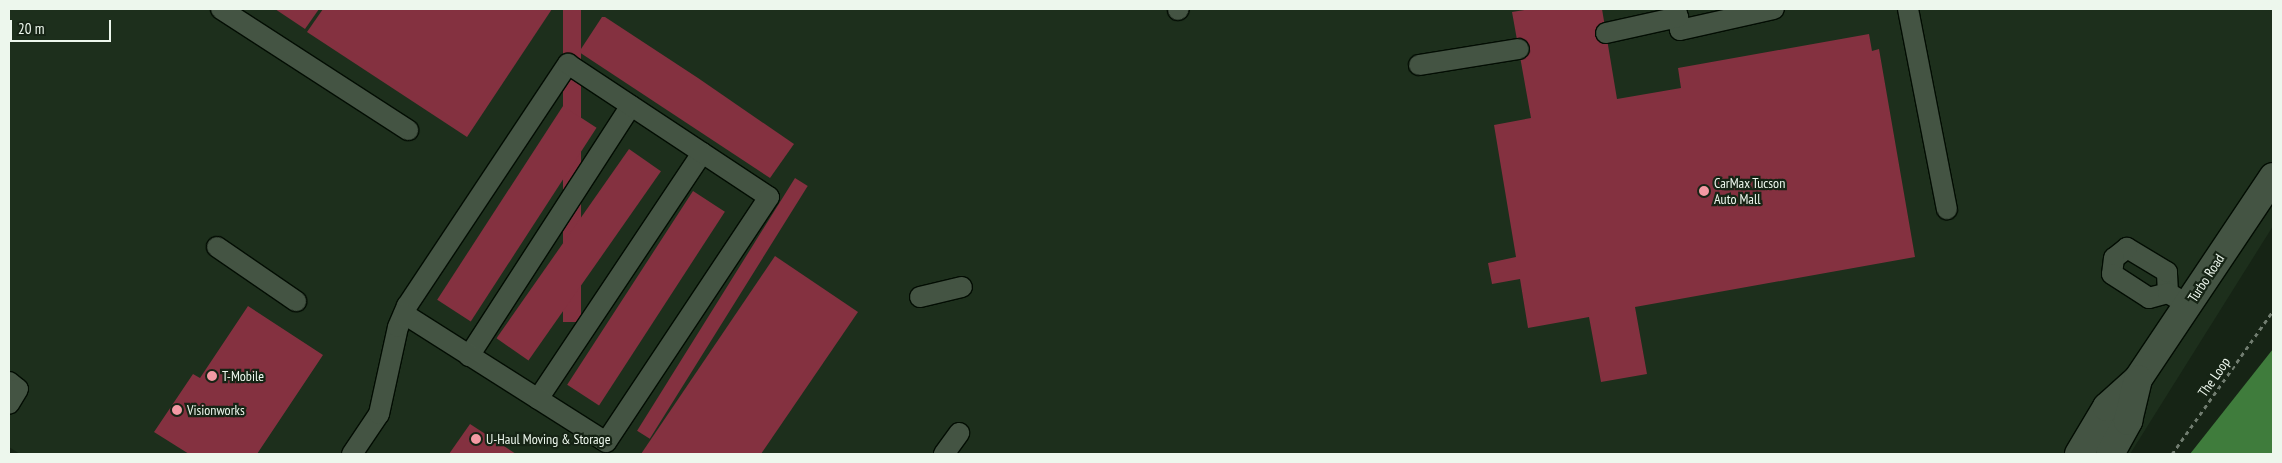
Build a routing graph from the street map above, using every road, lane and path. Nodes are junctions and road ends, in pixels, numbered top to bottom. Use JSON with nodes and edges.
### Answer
{"nodes":[{"id":1,"x":220,"y":9,"type":"edge"},
{"id":2,"x":1774,"y":9,"type":"edge"},
{"id":3,"x":1908,"y":9,"type":"edge"},
{"id":4,"x":1677,"y":13,"type":"edge"},
{"id":5,"x":1606,"y":33,"type":"dead end"},
{"id":6,"x":1519,"y":49,"type":"dead end"},
{"id":7,"x":1420,"y":65,"type":"dead end"},
{"id":8,"x":631,"y":106,"type":"junction"},
{"id":9,"x":408,"y":130,"type":"dead end"},
{"id":10,"x":702,"y":153,"type":"junction"},
{"id":11,"x":2273,"y":177,"type":"edge"},
{"id":12,"x":1947,"y":208,"type":"dead end"},
{"id":13,"x":217,"y":247,"type":"dead end"},
{"id":14,"x":962,"y":287,"type":"dead end"},
{"id":15,"x":920,"y":298,"type":"dead end"},
{"id":16,"x":296,"y":301,"type":"dead end"},
{"id":17,"x":2273,"y":311,"type":"edge"},
{"id":18,"x":404,"y":314,"type":"junction"},
{"id":19,"x":470,"y":356,"type":"junction"},
{"id":20,"x":2138,"y":379,"type":"junction"},
{"id":21,"x":9,"y":382,"type":"edge"},
{"id":22,"x":538,"y":399,"type":"junction"},
{"id":23,"x":9,"y":404,"type":"edge"},
{"id":24,"x":959,"y":433,"type":"dead end"},
{"id":25,"x":352,"y":454,"type":"edge"},
{"id":26,"x":944,"y":454,"type":"edge"},
{"id":27,"x":2079,"y":454,"type":"edge"},
{"id":28,"x":2110,"y":454,"type":"edge"},
{"id":29,"x":2172,"y":454,"type":"edge"}],
"edges":[{"from":1,"to":9,"type":"lane"},
{"from":2,"to":4,"type":"lane"},
{"from":3,"to":12,"type":"lane"},
{"from":4,"to":5,"type":"lane"},
{"from":6,"to":7,"type":"lane"},
{"from":8,"to":10,"type":"lane"},
{"from":8,"to":18,"type":"lane"},
{"from":8,"to":19,"type":"lane"},
{"from":10,"to":22,"type":"lane"},
{"from":10,"to":22,"type":"lane"},
{"from":11,"to":20,"type":"street","name":"Turbo Road"},
{"from":13,"to":16,"type":"lane"},
{"from":14,"to":15,"type":"lane"},
{"from":17,"to":29,"type":"path","name":"The Loop"},
{"from":18,"to":19,"type":"lane"},
{"from":18,"to":25,"type":"lane"},
{"from":19,"to":22,"type":"lane"},
{"from":20,"to":27,"type":"street","name":"Turbo Road"},
{"from":20,"to":28,"type":"street","name":"Turbo Road"},
{"from":21,"to":23,"type":"lane"},
{"from":24,"to":26,"type":"lane"}]}
